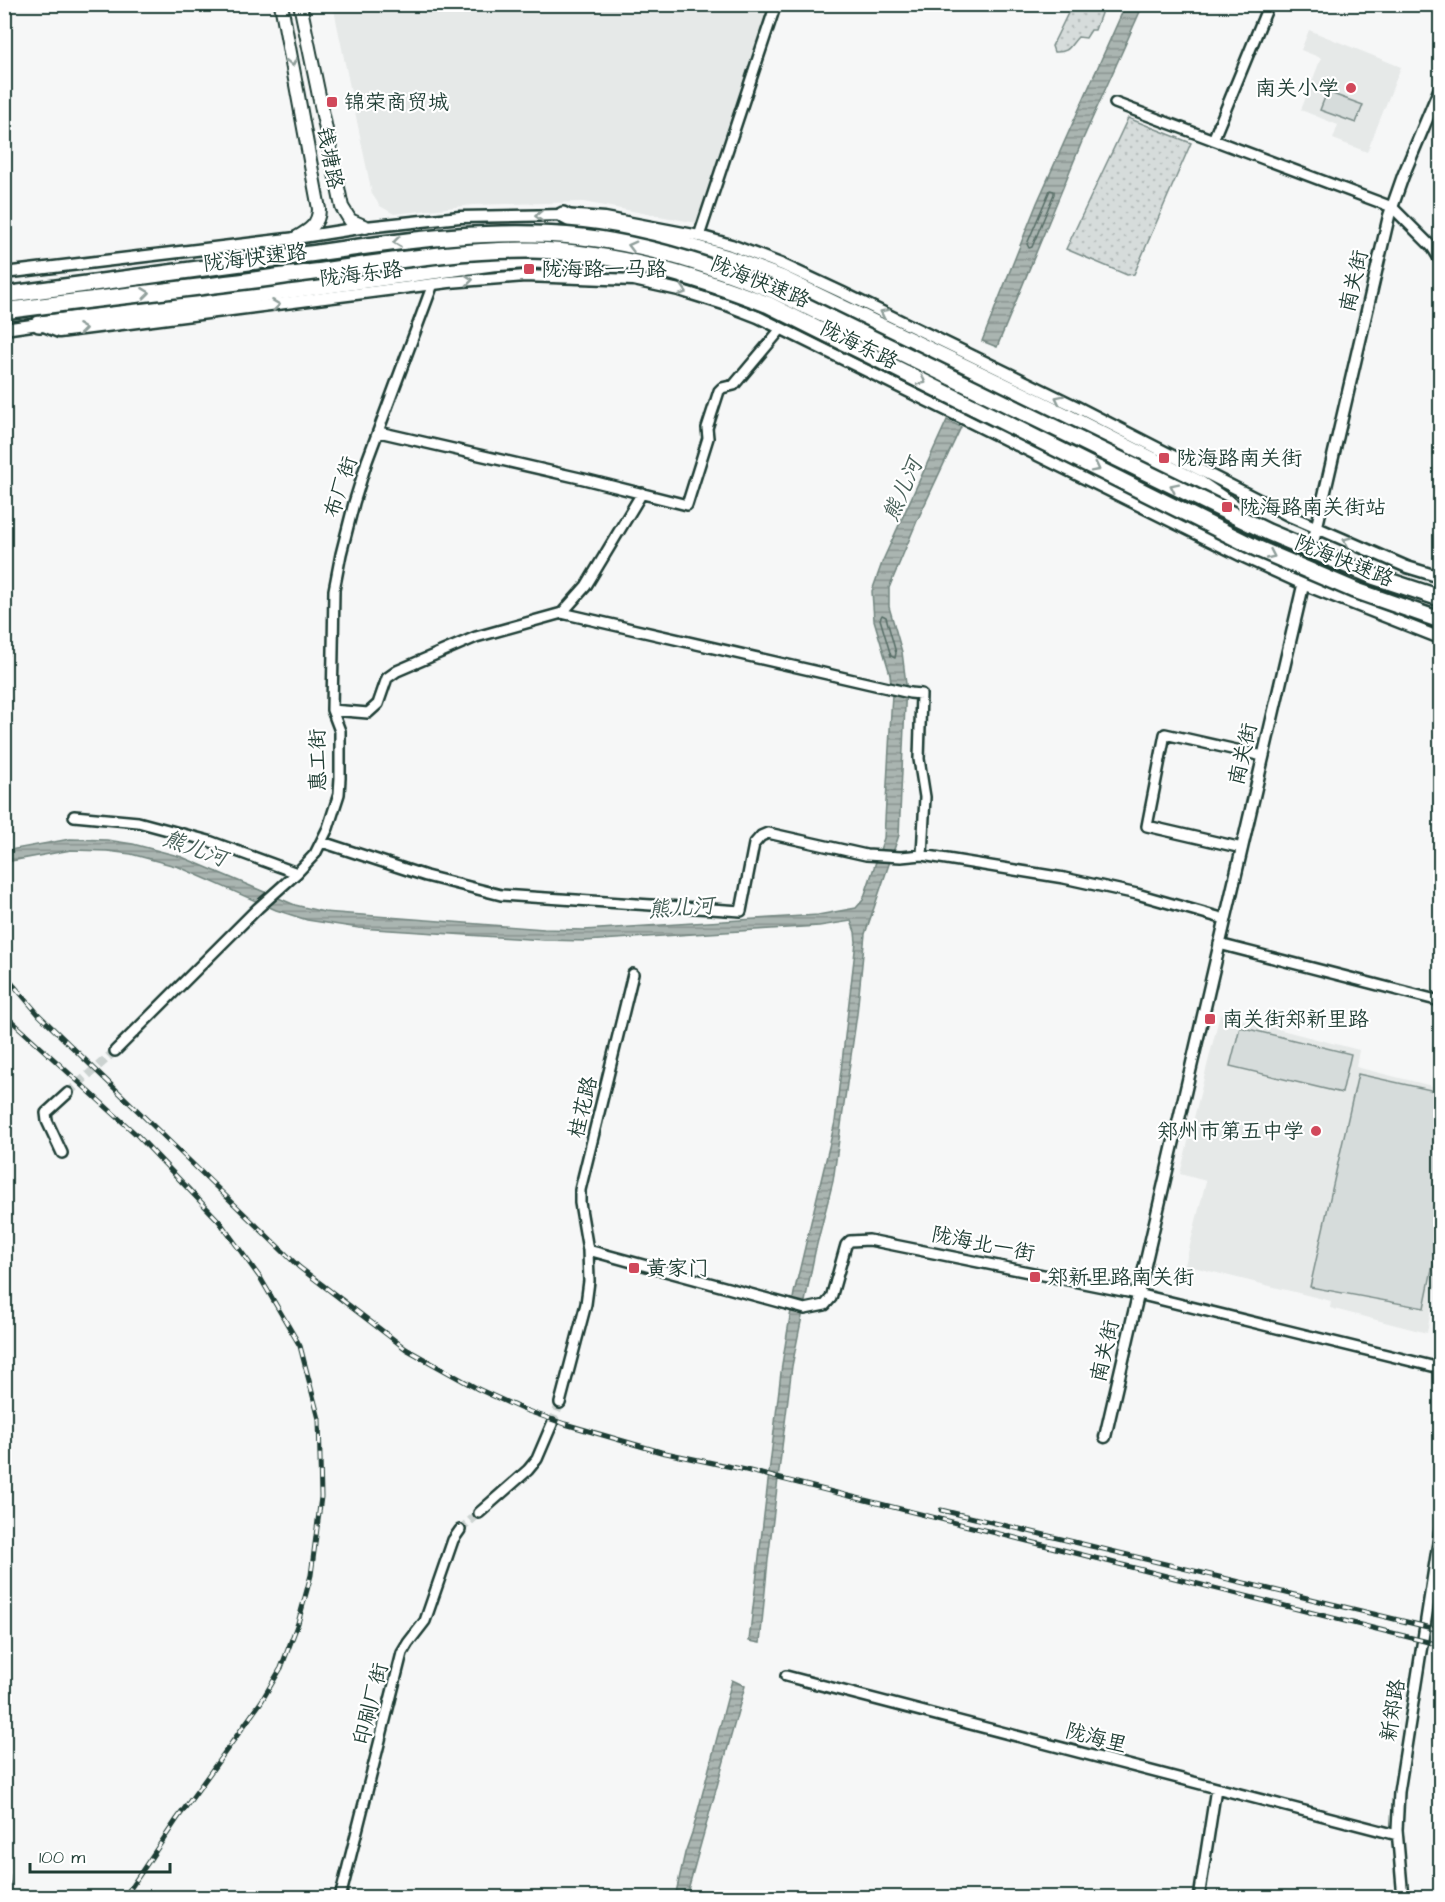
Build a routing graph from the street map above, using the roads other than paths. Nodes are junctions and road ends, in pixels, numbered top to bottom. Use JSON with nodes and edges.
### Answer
{"nodes":[{"id":1,"x":281,"y":4,"type":"edge"},
{"id":2,"x":300,"y":4,"type":"edge"},
{"id":3,"x":776,"y":4,"type":"edge"},
{"id":4,"x":1269,"y":4,"type":"edge"},
{"id":5,"x":1440,"y":88,"type":"edge"},
{"id":6,"x":1114,"y":103,"type":"dead end"},
{"id":7,"x":1213,"y":140,"type":"junction"},
{"id":8,"x":1392,"y":207,"type":"junction"},
{"id":9,"x":563,"y":215,"type":"junction"},
{"id":10,"x":366,"y":227,"type":"junction"},
{"id":11,"x":699,"y":236,"type":"junction"},
{"id":12,"x":296,"y":238,"type":"junction"},
{"id":13,"x":610,"y":258,"type":"junction"},
{"id":14,"x":1440,"y":260,"type":"edge"},
{"id":15,"x":4,"y":273,"type":"edge"},
{"id":16,"x":433,"y":284,"type":"junction"},
{"id":17,"x":4,"y":295,"type":"edge"},
{"id":18,"x":4,"y":311,"type":"edge"},
{"id":19,"x":39,"y":324,"type":"junction"},
{"id":20,"x":781,"y":328,"type":"junction"},
{"id":21,"x":4,"y":329,"type":"edge"},
{"id":22,"x":379,"y":432,"type":"junction"},
{"id":23,"x":642,"y":493,"type":"junction"},
{"id":24,"x":1316,"y":528,"type":"junction"},
{"id":25,"x":1268,"y":532,"type":"junction"},
{"id":26,"x":1440,"y":577,"type":"edge"},
{"id":27,"x":1303,"y":584,"type":"junction"},
{"id":28,"x":1437,"y":597,"type":"edge"},
{"id":29,"x":562,"y":613,"type":"junction"},
{"id":30,"x":1440,"y":621,"type":"edge"},
{"id":31,"x":1440,"y":638,"type":"edge"},
{"id":32,"x":332,"y":710,"type":"junction"},
{"id":33,"x":1263,"y":756,"type":"junction"},
{"id":34,"x":74,"y":816,"type":"dead end"},
{"id":35,"x":322,"y":842,"type":"junction"},
{"id":36,"x":1242,"y":848,"type":"junction"},
{"id":37,"x":922,"y":855,"type":"junction"},
{"id":38,"x":297,"y":873,"type":"junction"},
{"id":39,"x":1225,"y":919,"type":"junction"},
{"id":40,"x":1219,"y":944,"type":"junction"},
{"id":41,"x":633,"y":974,"type":"dead end"},
{"id":42,"x":1440,"y":1001,"type":"edge"},
{"id":43,"x":115,"y":1051,"type":"tunnel mouth"},
{"id":44,"x":68,"y":1093,"type":"tunnel mouth"},
{"id":45,"x":62,"y":1153,"type":"dead end"},
{"id":46,"x":588,"y":1250,"type":"junction"},
{"id":47,"x":1138,"y":1294,"type":"junction"},
{"id":48,"x":1440,"y":1368,"type":"edge"},
{"id":49,"x":560,"y":1403,"type":"tunnel mouth"},
{"id":50,"x":552,"y":1424,"type":"tunnel mouth"},
{"id":51,"x":1105,"y":1437,"type":"dead end"},
{"id":52,"x":479,"y":1513,"type":"tunnel mouth"},
{"id":53,"x":460,"y":1530,"type":"tunnel mouth"},
{"id":54,"x":1440,"y":1530,"type":"edge"},
{"id":55,"x":786,"y":1677,"type":"dead end"},
{"id":56,"x":1216,"y":1788,"type":"junction"},
{"id":57,"x":1397,"y":1835,"type":"junction"},
{"id":58,"x":340,"y":1898,"type":"edge"},
{"id":59,"x":1199,"y":1898,"type":"edge"},
{"id":60,"x":1403,"y":1898,"type":"edge"}],
"edges":[{"from":1,"to":12,"type":"main road","name":"钱塘路","one_way":true},
{"from":2,"to":10,"type":"main road","name":"钱塘路"},
{"from":3,"to":11,"type":"street"},
{"from":4,"to":7,"type":"street"},
{"from":5,"to":8,"type":"street","name":"南关街"},
{"from":6,"to":7,"type":"street"},
{"from":7,"to":8,"type":"street"},
{"from":8,"to":14,"type":"street"},
{"from":8,"to":24,"type":"street","name":"南关街"},
{"from":9,"to":10,"type":"street","name":"陇海东路","one_way":true},
{"from":9,"to":11,"type":"street","name":"陇海东路"},
{"from":9,"to":25,"type":"highway","bridge":true},
{"from":10,"to":12,"type":"street","name":"陇海东路"},
{"from":24,"to":11,"type":"street","name":"陇海东路","one_way":true},
{"from":12,"to":15,"type":"street","name":"陇海东路"},
{"from":18,"to":13,"type":"highway","name":"陇海快速路","one_way":true,"bridge":true},
{"from":13,"to":19,"type":"highway"},
{"from":13,"to":30,"type":"highway","name":"陇海快速路","one_way":true,"bridge":true},
{"from":19,"to":16,"type":"street","name":"陇海东路","one_way":true},
{"from":16,"to":20,"type":"street","name":"陇海东路","one_way":true},
{"from":16,"to":22,"type":"street","name":"布厂街"},
{"from":25,"to":17,"type":"highway","name":"陇海快速路","one_way":true,"bridge":true},
{"from":19,"to":21,"type":"street","name":"陇海东路"},
{"from":20,"to":23,"type":"street"},
{"from":20,"to":27,"type":"street","name":"陇海东路"},
{"from":22,"to":23,"type":"street"},
{"from":22,"to":32,"type":"street","name":"布厂街"},
{"from":23,"to":29,"type":"street"},
{"from":26,"to":24,"type":"street","name":"陇海东路","one_way":true},
{"from":24,"to":27,"type":"street","name":"南关街"},
{"from":25,"to":28,"type":"highway","name":"陇海快速路","bridge":true},
{"from":27,"to":31,"type":"street","name":"陇海东路"},
{"from":27,"to":33,"type":"street","name":"南关街"},
{"from":29,"to":32,"type":"street"},
{"from":29,"to":37,"type":"street"},
{"from":32,"to":35,"type":"street","name":"惠工街"},
{"from":33,"to":36,"type":"street","name":"南关街"},
{"from":33,"to":36,"type":"street"},
{"from":34,"to":38,"type":"street"},
{"from":35,"to":37,"type":"street"},
{"from":35,"to":38,"type":"street","name":"惠工街"},
{"from":36,"to":39,"type":"street","name":"南关街"},
{"from":37,"to":39,"type":"street"},
{"from":38,"to":43,"type":"street","name":"惠工街"},
{"from":39,"to":40,"type":"street","name":"南关街"},
{"from":40,"to":42,"type":"street"},
{"from":40,"to":47,"type":"street","name":"南关街"},
{"from":41,"to":46,"type":"street","name":"桂花路"},
{"from":44,"to":45,"type":"street"},
{"from":46,"to":47,"type":"street","name":"陇海北一街"},
{"from":46,"to":49,"type":"street"},
{"from":47,"to":48,"type":"street","name":"陇海北一街"},
{"from":47,"to":51,"type":"street","name":"南关街"},
{"from":50,"to":52,"type":"street"},
{"from":53,"to":58,"type":"street","name":"印刷厂街"},
{"from":54,"to":57,"type":"street","name":"新郑路"},
{"from":55,"to":56,"type":"street","name":"陇海里"},
{"from":56,"to":57,"type":"street","name":"陇海里"},
{"from":56,"to":59,"type":"street"},
{"from":57,"to":60,"type":"street","name":"新郑路"}]}
